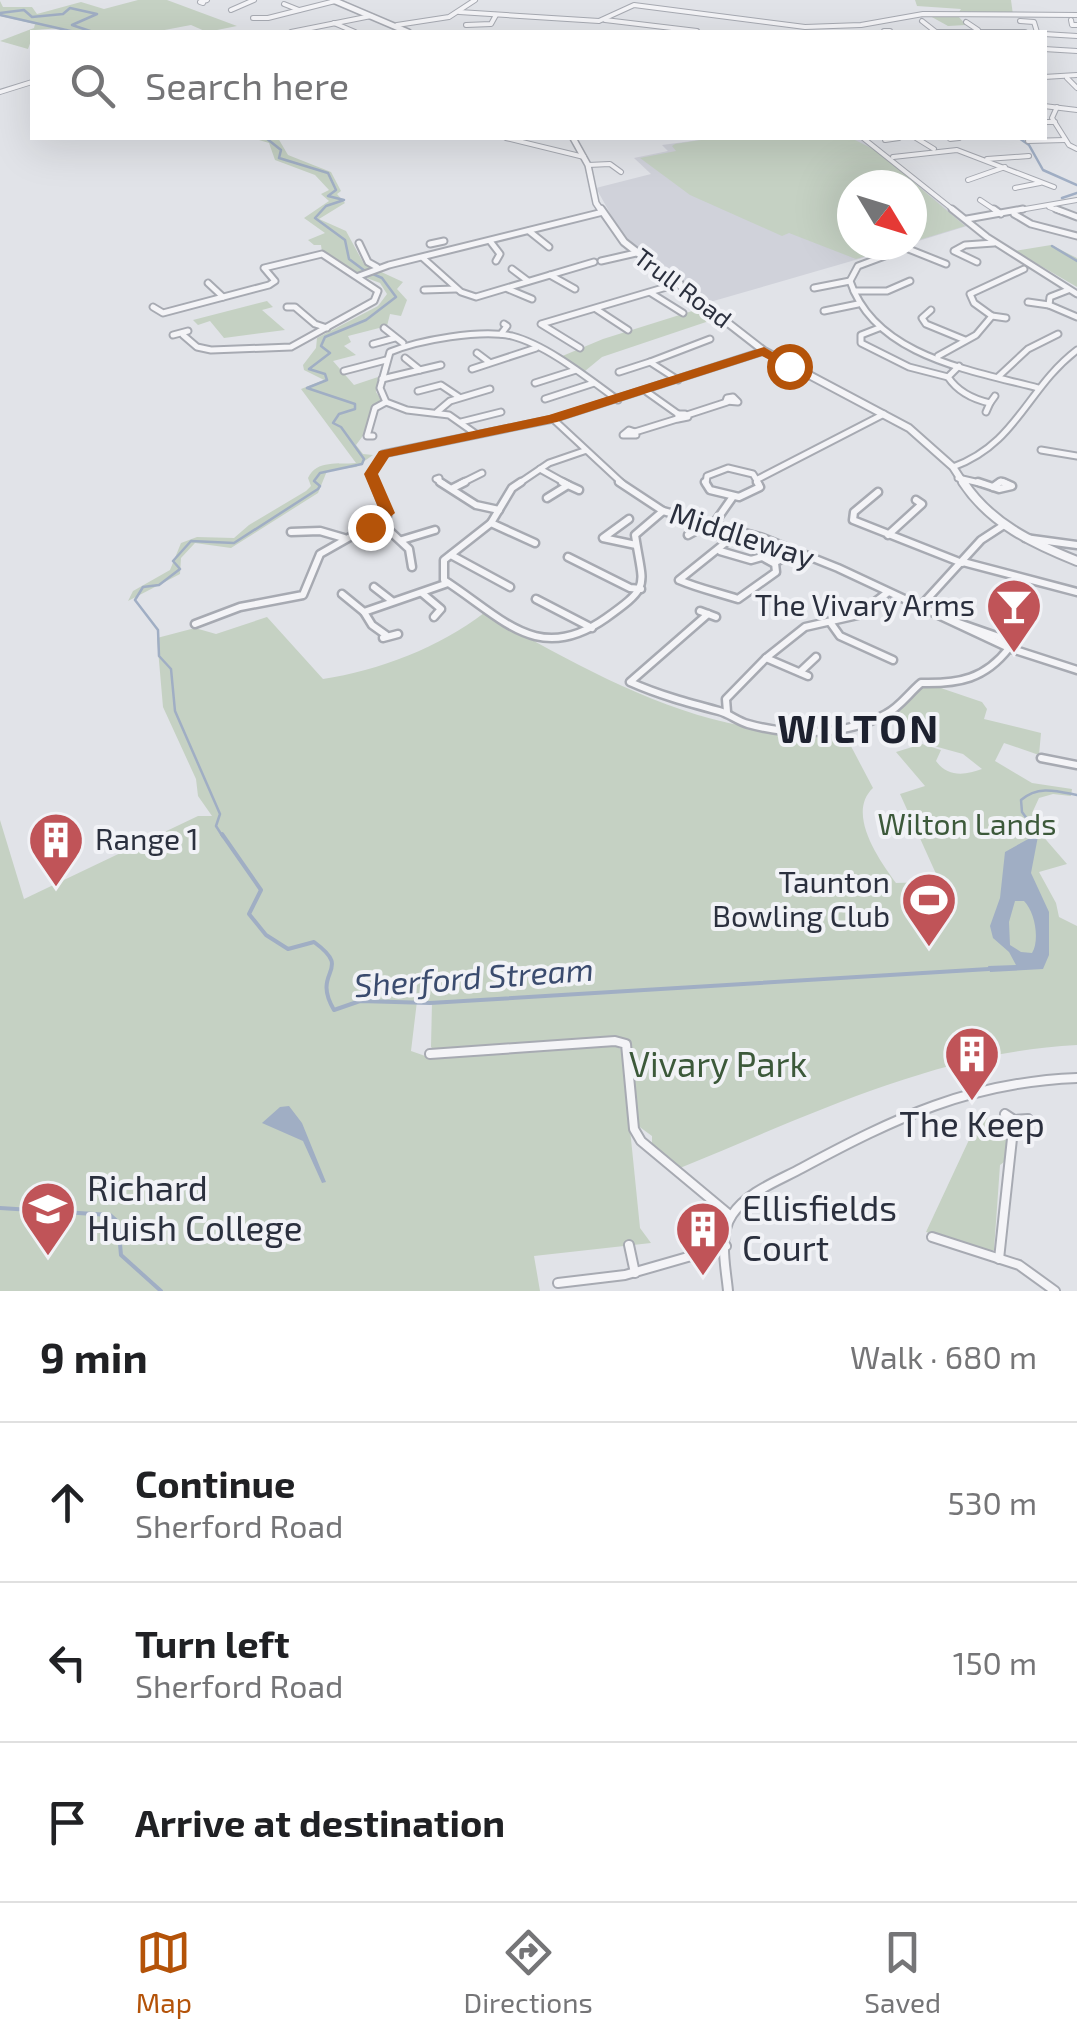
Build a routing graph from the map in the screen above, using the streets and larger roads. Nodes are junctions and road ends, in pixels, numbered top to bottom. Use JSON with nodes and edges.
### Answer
{"nodes":[{"id":1,"x":254,"y":0,"type":"edge"},
{"id":2,"x":334,"y":0,"type":"edge"},
{"id":3,"x":475,"y":0,"type":"edge"},
{"id":4,"x":232,"y":1,"type":"edge"},
{"id":5,"x":243,"y":3,"type":"junction"},
{"id":6,"x":284,"y":4,"type":"dead end"},
{"id":7,"x":230,"y":10,"type":"dead end"},
{"id":8,"x":300,"y":10,"type":"junction"},
{"id":9,"x":459,"y":12,"type":"junction"},
{"id":10,"x":496,"y":15,"type":"junction"},
{"id":11,"x":373,"y":16,"type":"junction"},
{"id":12,"x":255,"y":19,"type":"dead end"},
{"id":13,"x":604,"y":20,"type":"junction"},
{"id":14,"x":1020,"y":21,"type":"dead end"},
{"id":15,"x":1074,"y":21,"type":"edge"},
{"id":16,"x":332,"y":22,"type":"junction"},
{"id":17,"x":921,"y":22,"type":"dead end"},
{"id":18,"x":966,"y":22,"type":"dead end"},
{"id":19,"x":1034,"y":22,"type":"junction"},
{"id":20,"x":1046,"y":22,"type":"dead end"},
{"id":21,"x":1065,"y":24,"type":"dead end"},
{"id":22,"x":397,"y":26,"type":"junction"},
{"id":23,"x":299,"y":30,"type":"edge"},
{"id":24,"x":350,"y":30,"type":"edge"},
{"id":25,"x":404,"y":30,"type":"edge"},
{"id":26,"x":460,"y":30,"type":"edge"},
{"id":27,"x":675,"y":30,"type":"edge"},
{"id":28,"x":933,"y":30,"type":"edge"},
{"id":29,"x":974,"y":30,"type":"edge"},
{"id":30,"x":1036,"y":30,"type":"edge"},
{"id":31,"x":1047,"y":34,"type":"edge"},
{"id":32,"x":1077,"y":36,"type":"edge"},
{"id":33,"x":1047,"y":49,"type":"edge"},
{"id":34,"x":1077,"y":51,"type":"edge"},
{"id":35,"x":1077,"y":75,"type":"edge"},
{"id":36,"x":1047,"y":77,"type":"edge"},
{"id":37,"x":1066,"y":78,"type":"junction"},
{"id":38,"x":30,"y":83,"type":"edge"},
{"id":39,"x":1075,"y":89,"type":"edge"},
{"id":40,"x":0,"y":92,"type":"edge"},
{"id":41,"x":1047,"y":106,"type":"edge"},
{"id":42,"x":1057,"y":108,"type":"junction"},
{"id":43,"x":1077,"y":110,"type":"edge"},
{"id":44,"x":1047,"y":122,"type":"edge"},
{"id":45,"x":1054,"y":122,"type":"junction"},
{"id":46,"x":514,"y":140,"type":"edge"},
{"id":47,"x":575,"y":140,"type":"edge"},
{"id":48,"x":866,"y":140,"type":"edge"},
{"id":49,"x":919,"y":140,"type":"edge"},
{"id":50,"x":1066,"y":140,"type":"junction"},
{"id":51,"x":1032,"y":141,"type":"dead end"},
{"id":52,"x":1077,"y":149,"type":"edge"},
{"id":53,"x":935,"y":150,"type":"junction"},
{"id":54,"x":1025,"y":155,"type":"dead end"},
{"id":55,"x":584,"y":157,"type":"junction"},
{"id":56,"x":892,"y":157,"type":"junction"},
{"id":57,"x":986,"y":159,"type":"junction"},
{"id":58,"x":588,"y":166,"type":"junction"},
{"id":59,"x":1006,"y":167,"type":"junction"},
{"id":60,"x":621,"y":172,"type":"dead end"},
{"id":61,"x":968,"y":180,"type":"dead end"},
{"id":62,"x":1042,"y":183,"type":"junction"},
{"id":63,"x":1054,"y":187,"type":"dead end"},
{"id":64,"x":1014,"y":188,"type":"dead end"},
{"id":65,"x":980,"y":200,"type":"dead end"},
{"id":66,"x":1077,"y":200,"type":"edge"},
{"id":67,"x":1047,"y":206,"type":"junction"},
{"id":68,"x":602,"y":212,"type":"junction"},
{"id":69,"x":1013,"y":213,"type":"junction"},
{"id":70,"x":1002,"y":215,"type":"junction"},
{"id":71,"x":1077,"y":217,"type":"edge"},
{"id":72,"x":966,"y":220,"type":"junction"},
{"id":73,"x":528,"y":230,"type":"junction"},
{"id":74,"x":1077,"y":236,"type":"edge"},
{"id":75,"x":489,"y":240,"type":"junction"},
{"id":76,"x":360,"y":243,"type":"dead end"},
{"id":77,"x":996,"y":243,"type":"junction"},
{"id":78,"x":430,"y":244,"type":"dead end"},
{"id":79,"x":550,"y":245,"type":"dead end"},
{"id":80,"x":447,"y":251,"type":"junction"},
{"id":81,"x":636,"y":252,"type":"junction"},
{"id":82,"x":927,"y":257,"type":"edge"},
{"id":83,"x":422,"y":258,"type":"junction"},
{"id":84,"x":501,"y":259,"type":"dead end"},
{"id":85,"x":875,"y":260,"type":"edge"},
{"id":86,"x":977,"y":262,"type":"dead end"},
{"id":87,"x":941,"y":263,"type":"dead end"},
{"id":88,"x":378,"y":268,"type":"junction"},
{"id":89,"x":517,"y":270,"type":"dead end"},
{"id":90,"x":1019,"y":270,"type":"dead end"},
{"id":91,"x":365,"y":274,"type":"junction"},
{"id":92,"x":549,"y":274,"type":"junction"},
{"id":93,"x":850,"y":281,"type":"junction"},
{"id":94,"x":208,"y":282,"type":"dead end"},
{"id":95,"x":529,"y":282,"type":"junction"},
{"id":96,"x":681,"y":283,"type":"junction"},
{"id":97,"x":918,"y":284,"type":"dead end"},
{"id":98,"x":507,"y":288,"type":"junction"},
{"id":99,"x":814,"y":288,"type":"dead end"},
{"id":100,"x":457,"y":289,"type":"junction"},
{"id":101,"x":575,"y":289,"type":"dead end"},
{"id":102,"x":424,"y":290,"type":"dead end"},
{"id":103,"x":1070,"y":290,"type":"junction"},
{"id":104,"x":650,"y":292,"type":"junction"},
{"id":105,"x":854,"y":292,"type":"junction"},
{"id":106,"x":1077,"y":294,"type":"edge"},
{"id":107,"x":224,"y":298,"type":"junction"},
{"id":108,"x":532,"y":299,"type":"dead end"},
{"id":109,"x":1028,"y":302,"type":"dead end"},
{"id":110,"x":858,"y":304,"type":"junction"},
{"id":111,"x":1049,"y":305,"type":"junction"},
{"id":112,"x":153,"y":307,"type":"dead end"},
{"id":113,"x":286,"y":307,"type":"dead end"},
{"id":114,"x":595,"y":308,"type":"junction"},
{"id":115,"x":826,"y":309,"type":"dead end"},
{"id":116,"x":927,"y":311,"type":"dead end"},
{"id":117,"x":683,"y":313,"type":"dead end"},
{"id":118,"x":992,"y":316,"type":"junction"},
{"id":119,"x":1006,"y":318,"type":"dead end"},
{"id":120,"x":1076,"y":319,"type":"edge"},
{"id":121,"x":508,"y":325,"type":"dead end"},
{"id":122,"x":328,"y":328,"type":"junction"},
{"id":123,"x":384,"y":328,"type":"dead end"},
{"id":124,"x":879,"y":328,"type":"junction"},
{"id":125,"x":628,"y":330,"type":"dead end"},
{"id":126,"x":501,"y":334,"type":"junction"},
{"id":127,"x":173,"y":335,"type":"dead end"},
{"id":128,"x":1052,"y":336,"type":"dead end"},
{"id":129,"x":396,"y":338,"type":"junction"},
{"id":130,"x":710,"y":339,"type":"dead end"},
{"id":131,"x":966,"y":340,"type":"junction"},
{"id":132,"x":404,"y":343,"type":"junction"},
{"id":133,"x":374,"y":344,"type":"dead end"},
{"id":134,"x":537,"y":348,"type":"junction"},
{"id":135,"x":579,"y":348,"type":"dead end"},
{"id":136,"x":1077,"y":350,"type":"edge"},
{"id":137,"x":764,"y":351,"type":"junction"},
{"id":138,"x":477,"y":354,"type":"dead end"},
{"id":139,"x":937,"y":357,"type":"junction"},
{"id":140,"x":1066,"y":357,"type":"junction"},
{"id":141,"x":405,"y":358,"type":"dead end"},
{"id":142,"x":386,"y":360,"type":"junction"},
{"id":143,"x":650,"y":362,"type":"junction"},
{"id":144,"x":1077,"y":362,"type":"edge"},
{"id":145,"x":490,"y":363,"type":"junction"},
{"id":146,"x":440,"y":365,"type":"dead end"},
{"id":147,"x":959,"y":366,"type":"junction"},
{"id":148,"x":472,"y":369,"type":"dead end"},
{"id":149,"x":577,"y":370,"type":"junction"},
{"id":150,"x":348,"y":371,"type":"dead end"},
{"id":151,"x":422,"y":371,"type":"junction"},
{"id":152,"x":619,"y":372,"type":"dead end"},
{"id":153,"x":948,"y":377,"type":"junction"},
{"id":154,"x":998,"y":378,"type":"junction"},
{"id":155,"x":382,"y":379,"type":"junction"},
{"id":156,"x":679,"y":381,"type":"junction"},
{"id":157,"x":595,"y":383,"type":"junction"},
{"id":158,"x":535,"y":384,"type":"dead end"},
{"id":159,"x":490,"y":388,"type":"dead end"},
{"id":160,"x":1038,"y":388,"type":"junction"},
{"id":161,"x":418,"y":391,"type":"dead end"},
{"id":162,"x":646,"y":392,"type":"junction"},
{"id":163,"x":996,"y":395,"type":"dead end"},
{"id":164,"x":549,"y":396,"type":"dead end"},
{"id":165,"x":460,"y":397,"type":"junction"},
{"id":166,"x":618,"y":400,"type":"junction"},
{"id":167,"x":386,"y":402,"type":"junction"},
{"id":168,"x":727,"y":402,"type":"dead end"},
{"id":169,"x":990,"y":403,"type":"junction"},
{"id":170,"x":498,"y":409,"type":"dead end"},
{"id":171,"x":437,"y":412,"type":"junction"},
{"id":172,"x":885,"y":413,"type":"junction"},
{"id":173,"x":985,"y":413,"type":"dead end"},
{"id":174,"x":687,"y":415,"type":"joint"},
{"id":175,"x":678,"y":416,"type":"junction"},
{"id":176,"x":552,"y":419,"type":"junction"},
{"id":177,"x":460,"y":422,"type":"junction"},
{"id":178,"x":636,"y":432,"type":"dead end"},
{"id":179,"x":477,"y":434,"type":"junction"},
{"id":180,"x":367,"y":436,"type":"dead end"},
{"id":181,"x":1041,"y":449,"type":"dead end"},
{"id":182,"x":584,"y":451,"type":"junction"},
{"id":183,"x":1077,"y":456,"type":"edge"},
{"id":184,"x":952,"y":467,"type":"junction"},
{"id":185,"x":538,"y":469,"type":"junction"},
{"id":186,"x":482,"y":473,"type":"dead end"},
{"id":187,"x":440,"y":478,"type":"dead end"},
{"id":188,"x":957,"y":478,"type":"junction"},
{"id":189,"x":758,"y":479,"type":"junction"},
{"id":190,"x":568,"y":485,"type":"junction"},
{"id":191,"x":994,"y":487,"type":"dead end"},
{"id":192,"x":452,"y":489,"type":"junction"},
{"id":193,"x":579,"y":490,"type":"dead end"},
{"id":194,"x":877,"y":492,"type":"dead end"},
{"id":195,"x":546,"y":498,"type":"dead end"},
{"id":196,"x":732,"y":498,"type":"junction"},
{"id":197,"x":922,"y":502,"type":"dead end"},
{"id":198,"x":499,"y":510,"type":"junction"},
{"id":199,"x":664,"y":510,"type":"junction"},
{"id":200,"x":628,"y":519,"type":"dead end"},
{"id":201,"x":378,"y":522,"type":"junction"},
{"id":202,"x":491,"y":522,"type":"junction"},
{"id":203,"x":712,"y":525,"type":"junction"},
{"id":204,"x":1004,"y":525,"type":"junction"},
{"id":205,"x":435,"y":530,"type":"dead end"},
{"id":206,"x":740,"y":531,"type":"junction"},
{"id":207,"x":291,"y":532,"type":"dead end"},
{"id":208,"x":688,"y":536,"type":"dead end"},
{"id":209,"x":888,"y":536,"type":"junction"},
{"id":210,"x":1024,"y":538,"type":"junction"},
{"id":211,"x":346,"y":539,"type":"junction"},
{"id":212,"x":402,"y":540,"type":"junction"},
{"id":213,"x":535,"y":543,"type":"dead end"},
{"id":214,"x":725,"y":544,"type":"junction"},
{"id":215,"x":636,"y":545,"type":"junction"},
{"id":216,"x":1077,"y":545,"type":"edge"},
{"id":217,"x":786,"y":548,"type":"junction"},
{"id":218,"x":778,"y":554,"type":"junction"},
{"id":219,"x":450,"y":555,"type":"junction"},
{"id":220,"x":568,"y":558,"type":"dead end"},
{"id":221,"x":764,"y":558,"type":"junction"},
{"id":222,"x":1077,"y":560,"type":"edge"},
{"id":223,"x":407,"y":562,"type":"dead end"},
{"id":224,"x":962,"y":562,"type":"junction"},
{"id":225,"x":775,"y":563,"type":"junction"},
{"id":226,"x":448,"y":583,"type":"junction"},
{"id":227,"x":510,"y":586,"type":"dead end"},
{"id":228,"x":381,"y":589,"type":"dead end"},
{"id":229,"x":640,"y":589,"type":"junction"},
{"id":230,"x":1077,"y":592,"type":"edge"},
{"id":231,"x":422,"y":593,"type":"junction"},
{"id":232,"x":887,"y":593,"type":"junction"},
{"id":233,"x":342,"y":594,"type":"dead end"},
{"id":234,"x":536,"y":599,"type":"dead end"},
{"id":235,"x":392,"y":600,"type":"junction"},
{"id":236,"x":918,"y":608,"type":"junction"},
{"id":237,"x":364,"y":612,"type":"junction"},
{"id":238,"x":708,"y":614,"type":"dead end"},
{"id":239,"x":434,"y":617,"type":"dead end"},
{"id":240,"x":829,"y":620,"type":"junction"},
{"id":241,"x":195,"y":624,"type":"dead end"},
{"id":242,"x":592,"y":628,"type":"junction"},
{"id":243,"x":398,"y":634,"type":"dead end"},
{"id":244,"x":1007,"y":647,"type":"junction"},
{"id":245,"x":816,"y":657,"type":"dead end"},
{"id":246,"x":766,"y":658,"type":"junction"},
{"id":247,"x":894,"y":660,"type":"dead end"},
{"id":248,"x":1077,"y":670,"type":"edge"},
{"id":249,"x":800,"y":672,"type":"junction"},
{"id":250,"x":808,"y":676,"type":"dead end"},
{"id":251,"x":727,"y":712,"type":"junction"},
{"id":252,"x":1041,"y":758,"type":"dead end"},
{"id":253,"x":1077,"y":765,"type":"edge"},
{"id":254,"x":430,"y":1054,"type":"dead end"},
{"id":255,"x":1077,"y":1078,"type":"edge"},
{"id":256,"x":1028,"y":1118,"type":"dead end"},
{"id":257,"x":732,"y":1216,"type":"junction"},
{"id":258,"x":932,"y":1237,"type":"dead end"},
{"id":259,"x":628,"y":1245,"type":"dead end"},
{"id":260,"x":726,"y":1246,"type":"junction"},
{"id":261,"x":1000,"y":1260,"type":"junction"},
{"id":262,"x":635,"y":1273,"type":"junction"},
{"id":263,"x":558,"y":1283,"type":"dead end"},
{"id":264,"x":728,"y":1291,"type":"edge"},
{"id":265,"x":1054,"y":1291,"type":"edge"}],
"edges":[{"from":1,"to":5,"type":"street"},
{"from":2,"to":8,"type":"street"},
{"from":2,"to":11,"type":"street"},
{"from":3,"to":9,"type":"street"},
{"from":4,"to":5,"type":"street"},
{"from":5,"to":7,"type":"street"},
{"from":6,"to":8,"type":"street"},
{"from":8,"to":12,"type":"street"},
{"from":9,"to":10,"type":"street"},
{"from":9,"to":22,"type":"street"},
{"from":10,"to":13,"type":"street"},
{"from":10,"to":26,"type":"street"},
{"from":11,"to":16,"type":"street"},
{"from":11,"to":22,"type":"street"},
{"from":13,"to":15,"type":"street"},
{"from":13,"to":27,"type":"street"},
{"from":14,"to":19,"type":"street"},
{"from":15,"to":21,"type":"street"},
{"from":16,"to":23,"type":"street"},
{"from":16,"to":24,"type":"street"},
{"from":17,"to":28,"type":"street"},
{"from":18,"to":29,"type":"street"},
{"from":19,"to":20,"type":"street"},
{"from":19,"to":30,"type":"street"},
{"from":22,"to":25,"type":"street"},
{"from":31,"to":32,"type":"street"},
{"from":33,"to":34,"type":"street"},
{"from":35,"to":37,"type":"street"},
{"from":36,"to":37,"type":"street"},
{"from":37,"to":39,"type":"street"},
{"from":38,"to":40,"type":"street"},
{"from":41,"to":42,"type":"street"},
{"from":42,"to":43,"type":"street"},
{"from":42,"to":45,"type":"street"},
{"from":44,"to":45,"type":"street"},
{"from":45,"to":50,"type":"street"},
{"from":46,"to":55,"type":"street"},
{"from":47,"to":55,"type":"street","name":"Trull Road"},
{"from":48,"to":56,"type":"street"},
{"from":49,"to":53,"type":"street"},
{"from":50,"to":51,"type":"street"},
{"from":50,"to":52,"type":"street"},
{"from":53,"to":56,"type":"street"},
{"from":53,"to":57,"type":"street"},
{"from":54,"to":57,"type":"street"},
{"from":55,"to":58,"type":"street","name":"Trull Road"},
{"from":56,"to":72,"type":"street"},
{"from":57,"to":59,"type":"street"},
{"from":58,"to":60,"type":"street"},
{"from":58,"to":68,"type":"street","name":"Trull Road"},
{"from":59,"to":61,"type":"street"},
{"from":59,"to":62,"type":"street"},
{"from":62,"to":63,"type":"street"},
{"from":62,"to":64,"type":"street"},
{"from":65,"to":70,"type":"street"},
{"from":66,"to":67,"type":"street"},
{"from":67,"to":69,"type":"street"},
{"from":67,"to":71,"type":"street"},
{"from":68,"to":73,"type":"street"},
{"from":68,"to":81,"type":"street","name":"Trull Road"},
{"from":69,"to":70,"type":"street"},
{"from":69,"to":74,"type":"street"},
{"from":70,"to":72,"type":"street"},
{"from":72,"to":77,"type":"street"},
{"from":73,"to":75,"type":"street"},
{"from":73,"to":79,"type":"street"},
{"from":75,"to":80,"type":"street"},
{"from":75,"to":84,"type":"street"},
{"from":76,"to":88,"type":"street"},
{"from":77,"to":86,"type":"street"},
{"from":77,"to":103,"type":"street"},
{"from":78,"to":80,"type":"street"},
{"from":80,"to":83,"type":"street"},
{"from":81,"to":92,"type":"street"},
{"from":81,"to":96,"type":"street","name":"Trull Road"},
{"from":82,"to":87,"type":"street"},
{"from":83,"to":88,"type":"street"},
{"from":83,"to":100,"type":"street"},
{"from":85,"to":93,"type":"street"},
{"from":88,"to":91,"type":"street"},
{"from":89,"to":95,"type":"street"},
{"from":90,"to":118,"type":"street"},
{"from":91,"to":107,"type":"street"},
{"from":91,"to":122,"type":"street"},
{"from":92,"to":95,"type":"street"},
{"from":92,"to":101,"type":"street"},
{"from":93,"to":99,"type":"street"},
{"from":93,"to":105,"type":"street"},
{"from":94,"to":107,"type":"street"},
{"from":95,"to":98,"type":"street"},
{"from":96,"to":104,"type":"street"},
{"from":96,"to":137,"type":"street","name":"Trull Road"},
{"from":97,"to":105,"type":"street"},
{"from":98,"to":100,"type":"street"},
{"from":98,"to":108,"type":"street"},
{"from":100,"to":102,"type":"street"},
{"from":103,"to":106,"type":"street"},
{"from":103,"to":111,"type":"street"},
{"from":104,"to":114,"type":"street"},
{"from":104,"to":117,"type":"street"},
{"from":105,"to":110,"type":"street"},
{"from":107,"to":112,"type":"street"},
{"from":109,"to":111,"type":"street"},
{"from":110,"to":115,"type":"street"},
{"from":110,"to":124,"type":"street"},
{"from":111,"to":120,"type":"street"},
{"from":113,"to":122,"type":"street"},
{"from":114,"to":125,"type":"street"},
{"from":114,"to":135,"type":"street"},
{"from":116,"to":131,"type":"street"},
{"from":118,"to":119,"type":"street"},
{"from":118,"to":131,"type":"street"},
{"from":121,"to":126,"type":"street"},
{"from":122,"to":127,"type":"street"},
{"from":123,"to":129,"type":"street"},
{"from":124,"to":139,"type":"street"},
{"from":124,"to":153,"type":"street"},
{"from":126,"to":132,"type":"street"},
{"from":126,"to":134,"type":"street"},
{"from":128,"to":154,"type":"street"},
{"from":129,"to":132,"type":"street"},
{"from":129,"to":133,"type":"street"},
{"from":130,"to":143,"type":"street"},
{"from":131,"to":139,"type":"street"},
{"from":132,"to":142,"type":"street"},
{"from":134,"to":145,"type":"street"},
{"from":134,"to":149,"type":"street"},
{"from":136,"to":140,"type":"street"},
{"from":137,"to":156,"type":"street"},
{"from":137,"to":172,"type":"street","name":"Trull Road"},
{"from":138,"to":145,"type":"street"},
{"from":139,"to":147,"type":"street"},
{"from":140,"to":144,"type":"street"},
{"from":140,"to":160,"type":"street"},
{"from":141,"to":151,"type":"street"},
{"from":142,"to":150,"type":"street"},
{"from":142,"to":155,"type":"street"},
{"from":143,"to":152,"type":"street"},
{"from":143,"to":156,"type":"street"},
{"from":145,"to":148,"type":"street"},
{"from":146,"to":151,"type":"street"},
{"from":147,"to":153,"type":"street"},
{"from":147,"to":154,"type":"street"},
{"from":149,"to":157,"type":"street"},
{"from":149,"to":158,"type":"street"},
{"from":151,"to":155,"type":"street"},
{"from":153,"to":169,"type":"street"},
{"from":154,"to":160,"type":"street"},
{"from":155,"to":167,"type":"street"},
{"from":156,"to":162,"type":"street"},
{"from":157,"to":164,"type":"street"},
{"from":157,"to":166,"type":"street"},
{"from":159,"to":165,"type":"street"},
{"from":160,"to":184,"type":"street"},
{"from":161,"to":165,"type":"street"},
{"from":162,"to":166,"type":"street"},
{"from":162,"to":175,"type":"street"},
{"from":163,"to":169,"type":"street"},
{"from":165,"to":171,"type":"street"},
{"from":166,"to":176,"type":"street"},
{"from":167,"to":171,"type":"street"},
{"from":167,"to":180,"type":"street"},
{"from":168,"to":174,"type":"street"},
{"from":169,"to":173,"type":"street"},
{"from":170,"to":177,"type":"street"},
{"from":171,"to":177,"type":"street"},
{"from":172,"to":184,"type":"street","name":"Trull Road"},
{"from":172,"to":189,"type":"street"},
{"from":174,"to":175,"type":"street"},
{"from":175,"to":178,"type":"street"},
{"from":176,"to":179,"type":"street"},
{"from":176,"to":182,"type":"street","name":"Middleway"},
{"from":177,"to":179,"type":"street"},
{"from":179,"to":201,"type":"street"},
{"from":181,"to":183,"type":"street"},
{"from":182,"to":185,"type":"street"},
{"from":182,"to":199,"type":"street","name":"Middleway"},
{"from":184,"to":188,"type":"street","name":"Trull Road"},
{"from":185,"to":190,"type":"street"},
{"from":185,"to":198,"type":"street"},
{"from":186,"to":192,"type":"street"},
{"from":187,"to":192,"type":"street"},
{"from":188,"to":191,"type":"street"},
{"from":188,"to":204,"type":"street","name":"Trull Road"},
{"from":189,"to":196,"type":"street"},
{"from":189,"to":196,"type":"street"},
{"from":190,"to":193,"type":"street"},
{"from":190,"to":195,"type":"street"},
{"from":192,"to":198,"type":"street"},
{"from":194,"to":209,"type":"street"},
{"from":196,"to":203,"type":"street"},
{"from":197,"to":209,"type":"street"},
{"from":198,"to":202,"type":"street"},
{"from":199,"to":203,"type":"street","name":"Middleway"},
{"from":199,"to":215,"type":"street"},
{"from":200,"to":215,"type":"street"},
{"from":201,"to":211,"type":"street"},
{"from":201,"to":212,"type":"street"},
{"from":202,"to":213,"type":"street"},
{"from":202,"to":219,"type":"street"},
{"from":203,"to":206,"type":"street","name":"Middleway"},
{"from":204,"to":210,"type":"street","name":"Trull Road"},
{"from":204,"to":224,"type":"street"},
{"from":205,"to":212,"type":"street"},
{"from":206,"to":214,"type":"street"},
{"from":206,"to":217,"type":"street","name":"Middleway"},
{"from":207,"to":211,"type":"street"},
{"from":208,"to":214,"type":"street"},
{"from":209,"to":224,"type":"street"},
{"from":210,"to":216,"type":"street"},
{"from":210,"to":222,"type":"street","name":"Trull Road"},
{"from":211,"to":241,"type":"street"},
{"from":212,"to":223,"type":"street"},
{"from":214,"to":221,"type":"street"},
{"from":214,"to":225,"type":"street"},
{"from":215,"to":229,"type":"street"},
{"from":217,"to":218,"type":"street"},
{"from":217,"to":232,"type":"street","name":"Middleway"},
{"from":218,"to":221,"type":"street"},
{"from":218,"to":225,"type":"street"},
{"from":219,"to":226,"type":"street"},
{"from":219,"to":227,"type":"street"},
{"from":220,"to":229,"type":"street"},
{"from":221,"to":225,"type":"street"},
{"from":224,"to":230,"type":"street"},
{"from":224,"to":236,"type":"street"},
{"from":226,"to":231,"type":"street"},
{"from":226,"to":242,"type":"street"},
{"from":228,"to":235,"type":"street"},
{"from":229,"to":242,"type":"street"},
{"from":231,"to":235,"type":"street"},
{"from":231,"to":239,"type":"street"},
{"from":232,"to":236,"type":"street","name":"Middleway"},
{"from":232,"to":240,"type":"street"},
{"from":233,"to":237,"type":"street"},
{"from":234,"to":242,"type":"street"},
{"from":235,"to":237,"type":"street"},
{"from":236,"to":244,"type":"street","name":"Middleway"},
{"from":237,"to":243,"type":"street"},
{"from":238,"to":251,"type":"street"},
{"from":240,"to":246,"type":"street"},
{"from":240,"to":247,"type":"street"},
{"from":244,"to":248,"type":"street","name":"Middleway"},
{"from":244,"to":251,"type":"street"},
{"from":245,"to":249,"type":"street"},
{"from":246,"to":249,"type":"street"},
{"from":246,"to":251,"type":"street"},
{"from":249,"to":250,"type":"street"},
{"from":252,"to":253,"type":"street"},
{"from":254,"to":257,"type":"street"},
{"from":255,"to":257,"type":"street"},
{"from":256,"to":261,"type":"street"},
{"from":257,"to":260,"type":"street"},
{"from":258,"to":261,"type":"street"},
{"from":259,"to":262,"type":"street"},
{"from":260,"to":262,"type":"street"},
{"from":260,"to":264,"type":"street"},
{"from":261,"to":265,"type":"street"},
{"from":262,"to":263,"type":"street"}]}
